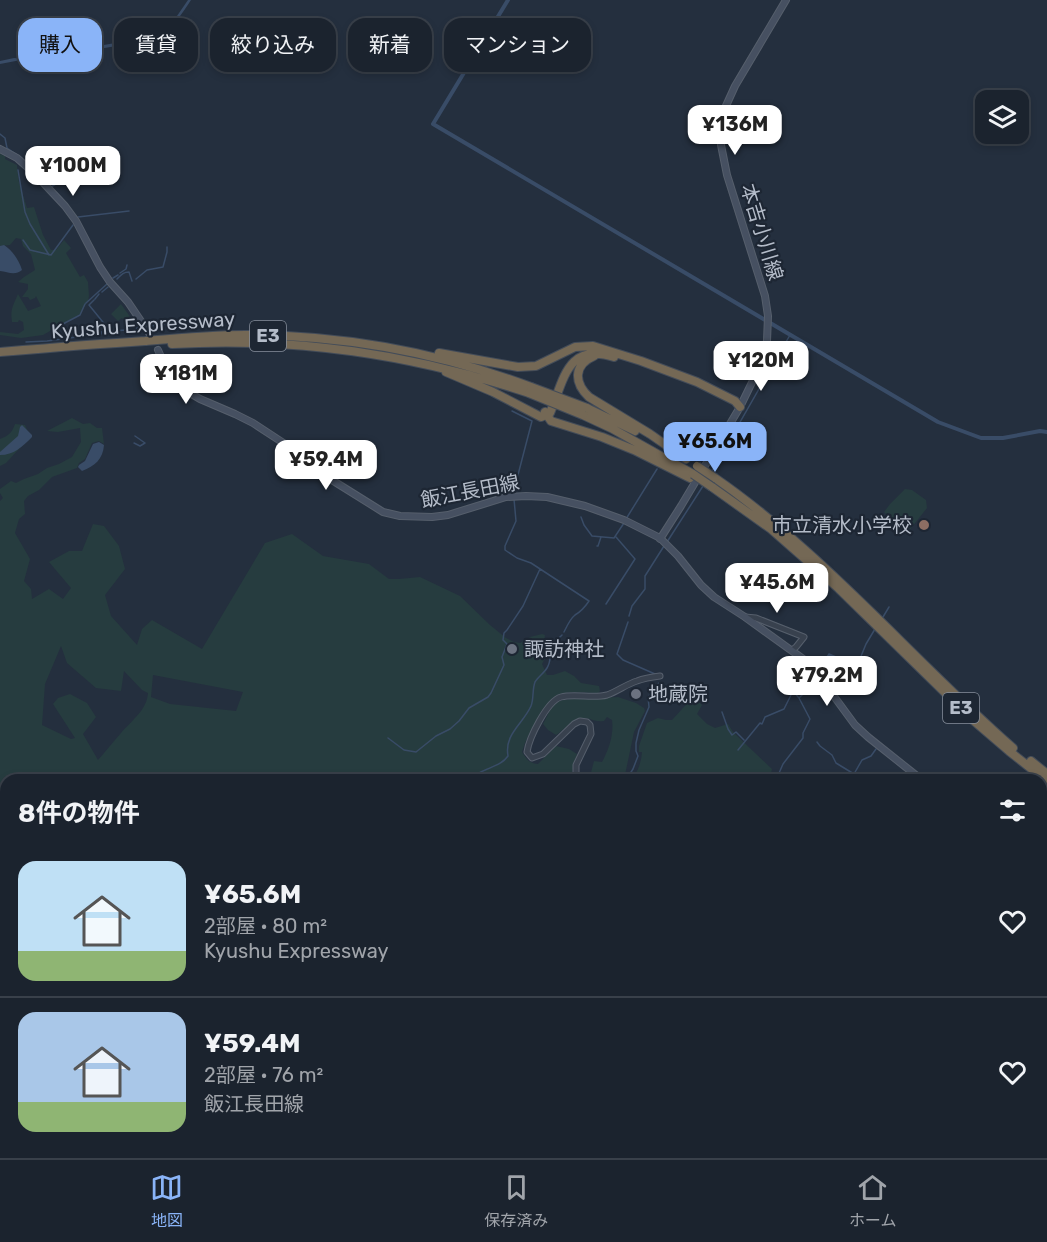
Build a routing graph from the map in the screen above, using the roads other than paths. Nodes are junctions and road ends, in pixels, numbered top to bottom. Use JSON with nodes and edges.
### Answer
{"nodes":[{"id":1,"x":786,"y":0,"type":"edge"},
{"id":2,"x":0,"y":149,"type":"edge"},
{"id":3,"x":149,"y":333,"type":"dead end"},
{"id":4,"x":342,"y":341,"type":"junction"},
{"id":5,"x":158,"y":350,"type":"dead end"},
{"id":6,"x":604,"y":351,"type":"junction"},
{"id":7,"x":0,"y":352,"type":"edge"},
{"id":8,"x":0,"y":357,"type":"edge"},
{"id":9,"x":432,"y":365,"type":"junction"},
{"id":10,"x":530,"y":390,"type":"junction"},
{"id":11,"x":740,"y":407,"type":"junction"},
{"id":12,"x":585,"y":411,"type":"junction"},
{"id":13,"x":546,"y":415,"type":"junction"},
{"id":14,"x":686,"y":459,"type":"junction"},
{"id":15,"x":694,"y":473,"type":"junction"},
{"id":16,"x":712,"y":485,"type":"junction"},
{"id":17,"x":660,"y":539,"type":"junction"},
{"id":18,"x":866,"y":611,"type":"junction"},
{"id":19,"x":745,"y":617,"type":"junction"},
{"id":20,"x":881,"y":627,"type":"junction"},
{"id":21,"x":792,"y":650,"type":"junction"},
{"id":22,"x":660,"y":676,"type":"dead end"},
{"id":23,"x":576,"y":774,"type":"edge"},
{"id":24,"x":914,"y":774,"type":"edge"},
{"id":25,"x":1038,"y":774,"type":"edge"},
{"id":26,"x":1047,"y":774,"type":"edge"}],
"edges":[{"from":1,"to":11,"type":"main road","name":"本吉小川線"},
{"from":2,"to":3,"type":"main road"},
{"from":4,"to":6,"type":"highway"},
{"from":4,"to":7,"type":"highway","name":"Kyushu Expressway","number":"E3"},
{"from":4,"to":10,"type":"highway","name":"Kyushu Expressway","number":"E3"},
{"from":5,"to":17,"type":"main road","name":"飯江長田線"},
{"from":6,"to":11,"type":"highway"},
{"from":6,"to":13,"type":"highway"},
{"from":6,"to":14,"type":"highway"},
{"from":8,"to":9,"type":"highway","name":"Kyushu Expressway","number":"E3"},
{"from":9,"to":10,"type":"highway","name":"Kyushu Expressway","number":"E3"},
{"from":9,"to":13,"type":"highway"},
{"from":10,"to":12,"type":"highway","name":"Kyushu Expressway","number":"E3","bridge":true},
{"from":11,"to":17,"type":"main road","name":"本吉小川線"},
{"from":12,"to":14,"type":"highway","name":"Kyushu Expressway","number":"E3"},
{"from":12,"to":15,"type":"highway","name":"Kyushu Expressway","number":"E3"},
{"from":13,"to":15,"type":"highway"},
{"from":14,"to":15,"type":"highway","name":"Kyushu Expressway","number":"E3"},
{"from":15,"to":16,"type":"highway","name":"Kyushu Expressway","number":"E3","bridge":true},
{"from":16,"to":18,"type":"highway","name":"Kyushu Expressway","number":"E3"},
{"from":16,"to":18,"type":"highway","name":"Kyushu Expressway","number":"E3"},
{"from":17,"to":19,"type":"main road","name":"飯江長田線"},
{"from":18,"to":20,"type":"highway","name":"Kyushu Expressway","number":"E3"},
{"from":19,"to":21,"type":"main road","name":"飯江長田線"},
{"from":19,"to":21,"type":"street"},
{"from":20,"to":25,"type":"highway","name":"Kyushu Expressway","number":"E3"},
{"from":20,"to":26,"type":"highway","name":"Kyushu Expressway","number":"E3"},
{"from":21,"to":24,"type":"main road","name":"飯江長田線"},
{"from":22,"to":23,"type":"street"}]}
